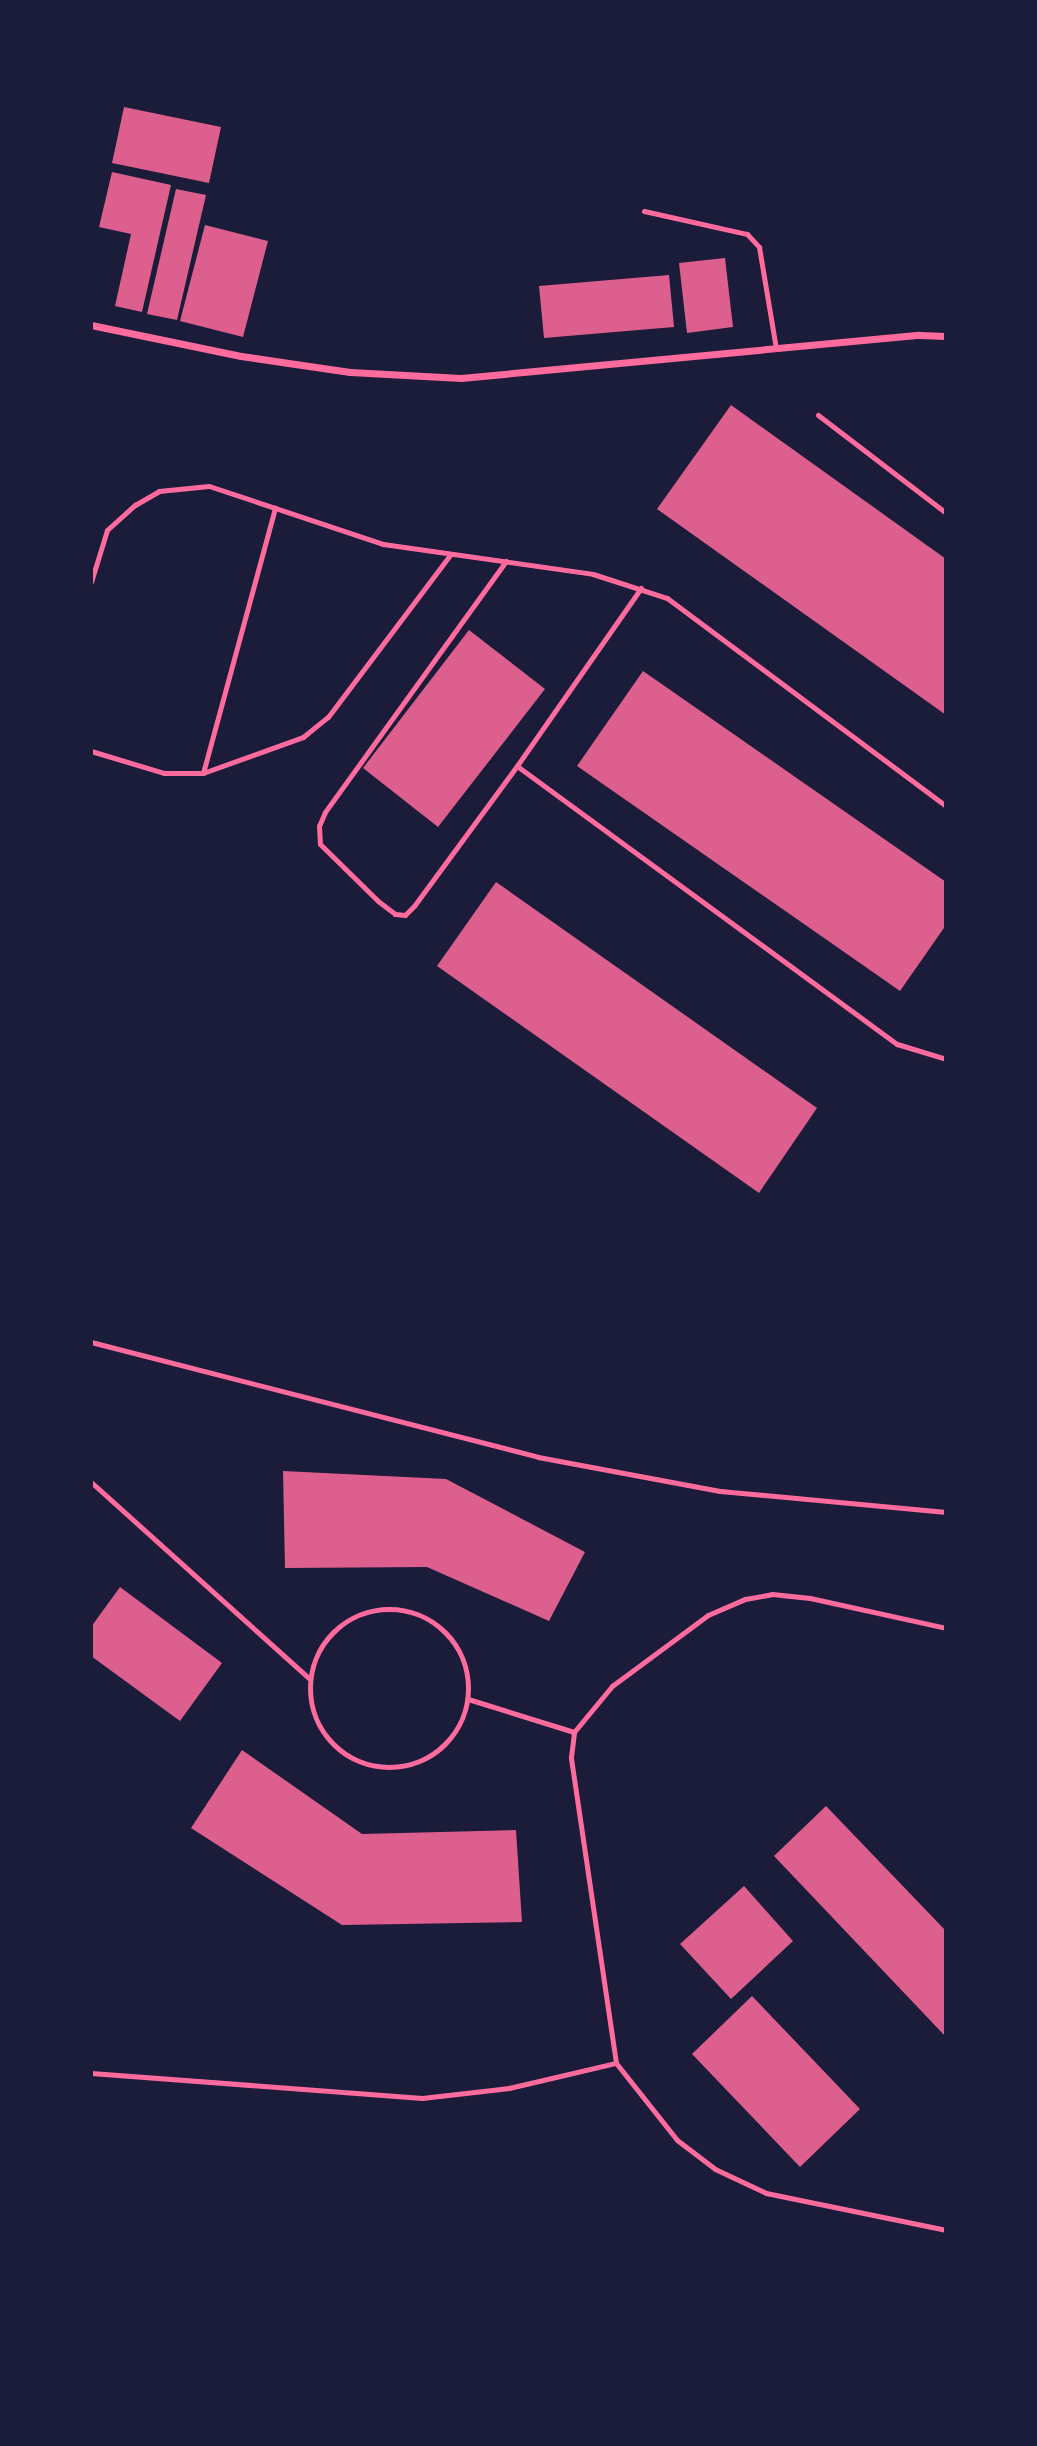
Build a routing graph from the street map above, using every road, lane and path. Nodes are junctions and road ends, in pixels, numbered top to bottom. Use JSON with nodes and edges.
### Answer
{"nodes":[{"id":1,"x":645,"y":211,"type":"dead end"},
{"id":2,"x":91,"y":325,"type":"edge"},
{"id":3,"x":946,"y":336,"type":"edge"},
{"id":4,"x":776,"y":349,"type":"junction"},
{"id":5,"x":818,"y":415,"type":"dead end"},
{"id":6,"x":275,"y":508,"type":"junction"},
{"id":7,"x":946,"y":513,"type":"edge"},
{"id":8,"x":451,"y":554,"type":"junction"},
{"id":9,"x":506,"y":561,"type":"junction"},
{"id":10,"x":91,"y":582,"type":"edge"},
{"id":11,"x":641,"y":587,"type":"junction"},
{"id":12,"x":91,"y":751,"type":"edge"},
{"id":13,"x":517,"y":766,"type":"junction"},
{"id":14,"x":203,"y":773,"type":"junction"},
{"id":15,"x":946,"y":806,"type":"edge"},
{"id":16,"x":946,"y":1059,"type":"edge"},
{"id":17,"x":91,"y":1342,"type":"edge"},
{"id":18,"x":91,"y":1482,"type":"edge"},
{"id":19,"x":946,"y":1512,"type":"edge"},
{"id":20,"x":946,"y":1628,"type":"edge"},
{"id":21,"x":310,"y":1679,"type":"junction"},
{"id":22,"x":468,"y":1699,"type":"junction"},
{"id":23,"x":574,"y":1732,"type":"junction"},
{"id":24,"x":616,"y":2063,"type":"junction"},
{"id":25,"x":91,"y":2073,"type":"edge"},
{"id":26,"x":946,"y":2230,"type":"edge"}],
"edges":[{"from":1,"to":4,"type":"lane"},
{"from":2,"to":4,"type":"street"},
{"from":3,"to":4,"type":"street"},
{"from":5,"to":7,"type":"lane"},
{"from":6,"to":8,"type":"lane"},
{"from":6,"to":10,"type":"lane"},
{"from":6,"to":14,"type":"lane"},
{"from":8,"to":9,"type":"lane"},
{"from":8,"to":14,"type":"lane"},
{"from":9,"to":11,"type":"lane"},
{"from":9,"to":13,"type":"lane"},
{"from":11,"to":13,"type":"lane"},
{"from":11,"to":15,"type":"lane"},
{"from":12,"to":14,"type":"lane"},
{"from":13,"to":16,"type":"lane"},
{"from":17,"to":19,"type":"lane"},
{"from":18,"to":21,"type":"lane"},
{"from":20,"to":23,"type":"lane"},
{"from":21,"to":22,"type":"lane"},
{"from":21,"to":22,"type":"lane"},
{"from":22,"to":23,"type":"lane"},
{"from":23,"to":24,"type":"lane"},
{"from":24,"to":25,"type":"lane"},
{"from":24,"to":26,"type":"lane"}]}
